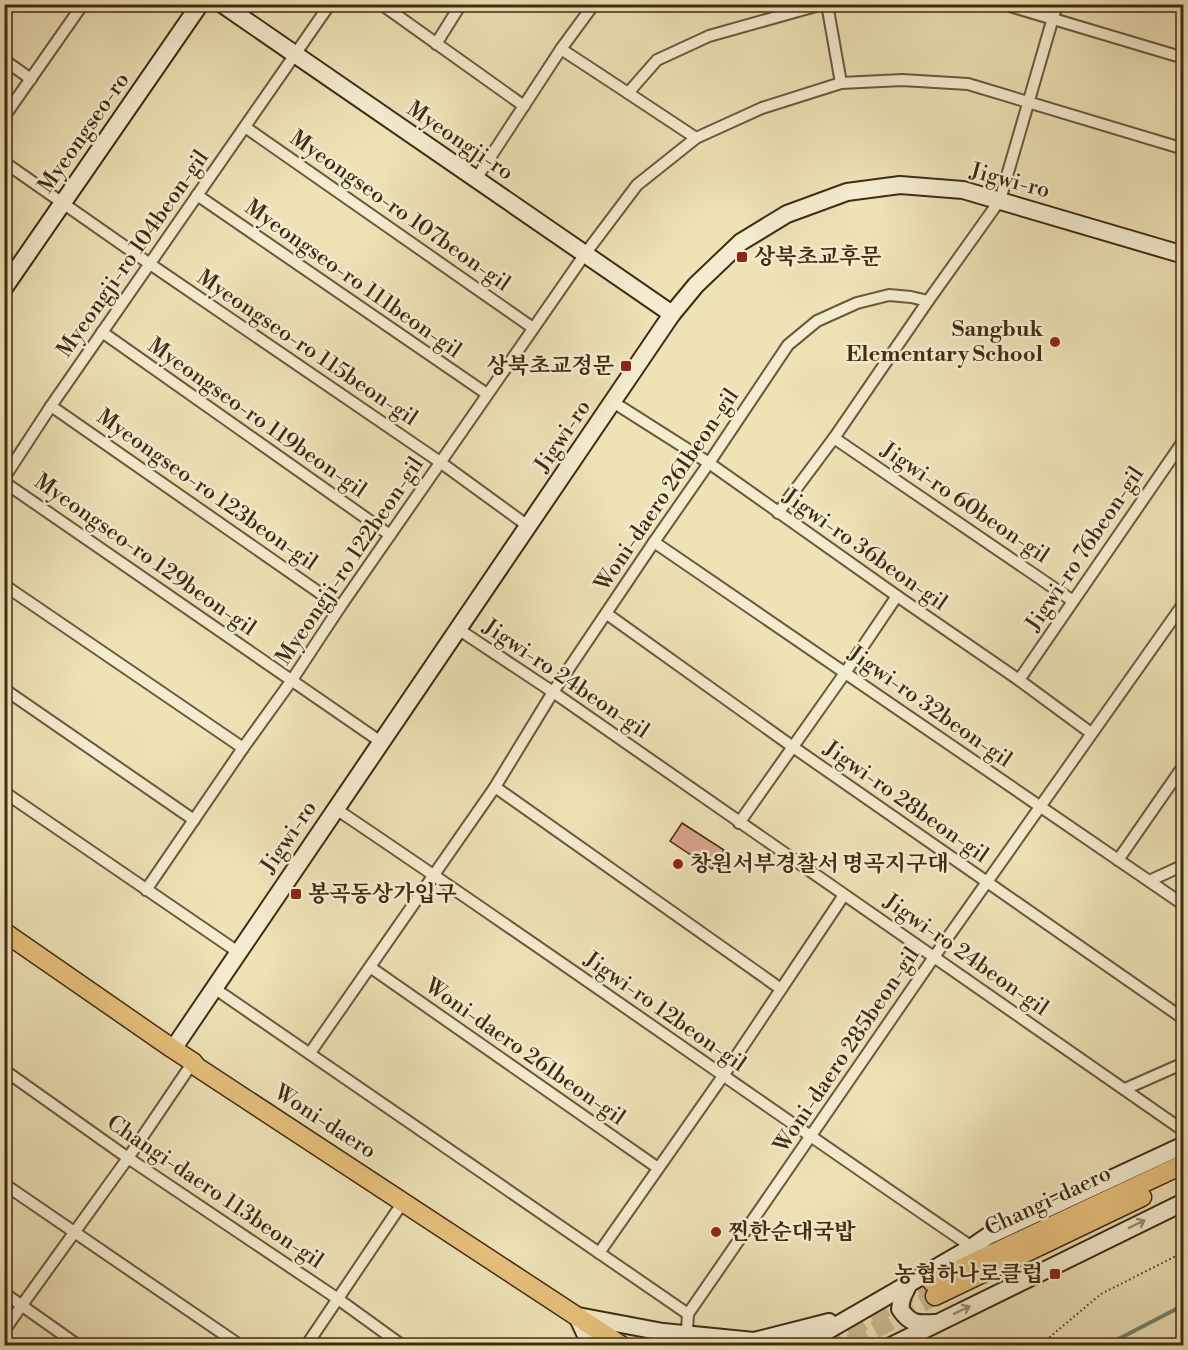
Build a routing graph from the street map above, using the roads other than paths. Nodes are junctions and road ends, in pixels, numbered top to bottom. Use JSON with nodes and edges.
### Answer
{"nodes":[{"id":1,"x":200,"y":4,"type":"edge"},
{"id":2,"x":222,"y":4,"type":"edge"},
{"id":3,"x":330,"y":4,"type":"edge"},
{"id":4,"x":381,"y":4,"type":"edge"},
{"id":5,"x":461,"y":4,"type":"edge"},
{"id":6,"x":594,"y":4,"type":"edge"},
{"id":7,"x":825,"y":4,"type":"edge"},
{"id":8,"x":1003,"y":4,"type":"edge"},
{"id":9,"x":1057,"y":4,"type":"edge"},
{"id":10,"x":77,"y":6,"type":"edge"},
{"id":11,"x":1053,"y":19,"type":"junction"},
{"id":12,"x":436,"y":44,"type":"junction"},
{"id":13,"x":561,"y":50,"type":"junction"},
{"id":14,"x":295,"y":55,"type":"junction"},
{"id":15,"x":1184,"y":58,"type":"edge"},
{"id":16,"x":4,"y":60,"type":"edge"},
{"id":17,"x":32,"y":79,"type":"junction"},
{"id":18,"x":841,"y":83,"type":"junction"},
{"id":19,"x":628,"y":93,"type":"junction"},
{"id":20,"x":1028,"y":103,"type":"junction"},
{"id":21,"x":524,"y":106,"type":"junction"},
{"id":22,"x":4,"y":117,"type":"edge"},
{"id":23,"x":245,"y":127,"type":"junction"},
{"id":24,"x":696,"y":138,"type":"junction"},
{"id":25,"x":1184,"y":149,"type":"edge"},
{"id":26,"x":4,"y":162,"type":"edge"},
{"id":27,"x":476,"y":179,"type":"junction"},
{"id":28,"x":197,"y":195,"type":"junction"},
{"id":29,"x":1000,"y":200,"type":"junction"},
{"id":30,"x":63,"y":203,"type":"junction"},
{"id":31,"x":585,"y":254,"type":"junction"},
{"id":32,"x":1184,"y":255,"type":"edge"},
{"id":33,"x":150,"y":264,"type":"junction"},
{"id":34,"x":4,"y":288,"type":"edge"},
{"id":35,"x":928,"y":301,"type":"junction"},
{"id":36,"x":672,"y":314,"type":"junction"},
{"id":37,"x":533,"y":328,"type":"junction"},
{"id":38,"x":102,"y":332,"type":"junction"},
{"id":39,"x":487,"y":394,"type":"junction"},
{"id":40,"x":613,"y":402,"type":"junction"},
{"id":41,"x":51,"y":405,"type":"junction"},
{"id":42,"x":834,"y":438,"type":"junction"},
{"id":43,"x":1184,"y":440,"type":"edge"},
{"id":44,"x":440,"y":462,"type":"junction"},
{"id":45,"x":709,"y":464,"type":"junction"},
{"id":46,"x":4,"y":480,"type":"edge"},
{"id":47,"x":778,"y":513,"type":"junction"},
{"id":48,"x":528,"y":526,"type":"junction"},
{"id":49,"x":390,"y":535,"type":"junction"},
{"id":50,"x":654,"y":542,"type":"junction"},
{"id":51,"x":4,"y":585,"type":"edge"},
{"id":52,"x":897,"y":596,"type":"junction"},
{"id":53,"x":1073,"y":601,"type":"junction"},
{"id":54,"x":1184,"y":603,"type":"edge"},
{"id":55,"x":340,"y":607,"type":"junction"},
{"id":56,"x":607,"y":614,"type":"junction"},
{"id":57,"x":458,"y":629,"type":"junction"},
{"id":58,"x":845,"y":673,"type":"junction"},
{"id":59,"x":292,"y":680,"type":"junction"},
{"id":60,"x":1019,"y":680,"type":"junction"},
{"id":61,"x":4,"y":689,"type":"edge"},
{"id":62,"x":554,"y":692,"type":"junction"},
{"id":63,"x":1092,"y":733,"type":"junction"},
{"id":64,"x":381,"y":742,"type":"junction"},
{"id":65,"x":793,"y":747,"type":"junction"},
{"id":66,"x":243,"y":748,"type":"junction"},
{"id":67,"x":1184,"y":765,"type":"edge"},
{"id":68,"x":495,"y":787,"type":"junction"},
{"id":69,"x":4,"y":792,"type":"edge"},
{"id":70,"x":1039,"y":807,"type":"junction"},
{"id":71,"x":336,"y":809,"type":"junction"},
{"id":72,"x":194,"y":820,"type":"junction"},
{"id":73,"x":740,"y":823,"type":"junction"},
{"id":74,"x":1118,"y":860,"type":"junction"},
{"id":75,"x":1184,"y":865,"type":"edge"},
{"id":76,"x":434,"y":875,"type":"junction"},
{"id":77,"x":1149,"y":881,"type":"junction"},
{"id":78,"x":987,"y":882,"type":"junction"},
{"id":79,"x":146,"y":890,"type":"junction"},
{"id":80,"x":844,"y":895,"type":"junction"},
{"id":81,"x":1184,"y":905,"type":"edge"},
{"id":82,"x":4,"y":932,"type":"edge"},
{"id":83,"x":238,"y":952,"type":"junction"},
{"id":84,"x":934,"y":957,"type":"junction"},
{"id":85,"x":370,"y":967,"type":"junction"},
{"id":86,"x":214,"y":988,"type":"junction"},
{"id":87,"x":781,"y":989,"type":"junction"},
{"id":88,"x":1184,"y":1019,"type":"edge"},
{"id":89,"x":173,"y":1049,"type":"junction"},
{"id":90,"x":310,"y":1053,"type":"junction"},
{"id":91,"x":193,"y":1062,"type":"junction"},
{"id":92,"x":1184,"y":1063,"type":"edge"},
{"id":93,"x":4,"y":1070,"type":"edge"},
{"id":94,"x":723,"y":1076,"type":"junction"},
{"id":95,"x":1125,"y":1089,"type":"junction"},
{"id":96,"x":1184,"y":1131,"type":"edge"},
{"id":97,"x":811,"y":1137,"type":"junction"},
{"id":98,"x":1184,"y":1144,"type":"edge"},
{"id":99,"x":128,"y":1158,"type":"junction"},
{"id":100,"x":1184,"y":1164,"type":"edge"},
{"id":101,"x":658,"y":1168,"type":"junction"},
{"id":102,"x":1184,"y":1177,"type":"edge"},
{"id":103,"x":4,"y":1184,"type":"edge"},
{"id":104,"x":403,"y":1202,"type":"junction"},
{"id":105,"x":1184,"y":1202,"type":"edge"},
{"id":106,"x":75,"y":1232,"type":"junction"},
{"id":107,"x":972,"y":1247,"type":"junction"},
{"id":108,"x":599,"y":1253,"type":"junction"},
{"id":109,"x":910,"y":1281,"type":"junction"},
{"id":110,"x":4,"y":1293,"type":"edge"},
{"id":111,"x":338,"y":1299,"type":"junction"},
{"id":112,"x":21,"y":1305,"type":"junction"},
{"id":113,"x":688,"y":1314,"type":"junction"},
{"id":114,"x":577,"y":1316,"type":"junction"},
{"id":115,"x":851,"y":1316,"type":"junction"},
{"id":116,"x":938,"y":1323,"type":"junction"},
{"id":117,"x":4,"y":1330,"type":"edge"},
{"id":118,"x":686,"y":1340,"type":"edge"},
{"id":119,"x":79,"y":1346,"type":"edge"},
{"id":120,"x":241,"y":1346,"type":"edge"},
{"id":121,"x":306,"y":1346,"type":"edge"},
{"id":122,"x":403,"y":1346,"type":"edge"},
{"id":123,"x":591,"y":1346,"type":"edge"},
{"id":124,"x":622,"y":1346,"type":"edge"},
{"id":125,"x":801,"y":1346,"type":"edge"},
{"id":126,"x":891,"y":1346,"type":"edge"}],
"edges":[{"from":1,"to":30,"type":"street","name":"Myeongseo-ro"},
{"from":2,"to":14,"type":"street","name":"Myeongji-ro"},
{"from":3,"to":14,"type":"street","name":"Myeongji-ro 104beon-gil"},
{"from":4,"to":12,"type":"street"},
{"from":5,"to":12,"type":"street"},
{"from":6,"to":13,"type":"street"},
{"from":7,"to":18,"type":"street"},
{"from":7,"to":19,"type":"street"},
{"from":8,"to":11,"type":"street"},
{"from":9,"to":11,"type":"street"},
{"from":10,"to":17,"type":"street"},
{"from":11,"to":15,"type":"street"},
{"from":11,"to":20,"type":"street"},
{"from":12,"to":21,"type":"street"},
{"from":13,"to":19,"type":"street"},
{"from":13,"to":21,"type":"street"},
{"from":14,"to":23,"type":"street","name":"Myeongji-ro 104beon-gil"},
{"from":14,"to":27,"type":"street","name":"Myeongji-ro"},
{"from":16,"to":17,"type":"street"},
{"from":17,"to":22,"type":"street"},
{"from":18,"to":20,"type":"street","name":"Myeongji-ro 122beon-gil"},
{"from":18,"to":24,"type":"street","name":"Myeongji-ro 122beon-gil"},
{"from":19,"to":24,"type":"street"},
{"from":20,"to":25,"type":"street","name":"Myeongji-ro 122beon-gil"},
{"from":20,"to":29,"type":"street"},
{"from":21,"to":27,"type":"street"},
{"from":23,"to":28,"type":"street","name":"Myeongji-ro 104beon-gil"},
{"from":23,"to":37,"type":"street","name":"Myeongseo-ro 107beon-gil"},
{"from":24,"to":31,"type":"street","name":"Myeongji-ro 122beon-gil"},
{"from":26,"to":30,"type":"street","name":"Myeongseo-ro 115beon-gil"},
{"from":27,"to":31,"type":"street","name":"Myeongji-ro"},
{"from":28,"to":33,"type":"street","name":"Myeongji-ro 104beon-gil"},
{"from":28,"to":39,"type":"street","name":"Myeongseo-ro 111beon-gil"},
{"from":29,"to":32,"type":"street","name":"Jigwi-ro"},
{"from":29,"to":35,"type":"street"},
{"from":29,"to":36,"type":"street","name":"Jigwi-ro"},
{"from":30,"to":33,"type":"street","name":"Myeongseo-ro 115beon-gil"},
{"from":30,"to":34,"type":"street","name":"Myeongseo-ro"},
{"from":31,"to":36,"type":"street","name":"Myeongji-ro"},
{"from":31,"to":37,"type":"street","name":"Myeongji-ro 122beon-gil"},
{"from":33,"to":38,"type":"street","name":"Myeongji-ro 104beon-gil"},
{"from":33,"to":44,"type":"street","name":"Myeongseo-ro 115beon-gil"},
{"from":35,"to":42,"type":"street"},
{"from":35,"to":45,"type":"street","name":"Woni-daero 261beon-gil"},
{"from":36,"to":40,"type":"street","name":"Jigwi-ro"},
{"from":37,"to":39,"type":"street","name":"Myeongji-ro 122beon-gil"},
{"from":38,"to":41,"type":"street","name":"Myeongji-ro 104beon-gil"},
{"from":38,"to":49,"type":"street","name":"Myeongseo-ro 119beon-gil"},
{"from":39,"to":44,"type":"street","name":"Myeongji-ro 122beon-gil"},
{"from":40,"to":45,"type":"street","name":"Jigwi-ro 36beon-gil"},
{"from":40,"to":48,"type":"street","name":"Jigwi-ro"},
{"from":41,"to":46,"type":"street","name":"Myeongji-ro 104beon-gil"},
{"from":41,"to":55,"type":"street","name":"Myeongseo-ro 123beon-gil"},
{"from":42,"to":47,"type":"street"},
{"from":42,"to":53,"type":"street","name":"Jigwi-ro 60beon-gil"},
{"from":43,"to":53,"type":"street","name":"Jigwi-ro 76beon-gil"},
{"from":44,"to":48,"type":"street","name":"Myeongseo-ro 115beon-gil"},
{"from":44,"to":49,"type":"street","name":"Myeongji-ro 122beon-gil"},
{"from":45,"to":47,"type":"street","name":"Jigwi-ro 36beon-gil"},
{"from":45,"to":50,"type":"street","name":"Woni-daero 261beon-gil"},
{"from":46,"to":59,"type":"street","name":"Myeongseo-ro 129beon-gil"},
{"from":47,"to":52,"type":"street","name":"Jigwi-ro 36beon-gil"},
{"from":48,"to":57,"type":"street","name":"Jigwi-ro"},
{"from":49,"to":55,"type":"street","name":"Myeongji-ro 122beon-gil"},
{"from":50,"to":56,"type":"street","name":"Woni-daero 261beon-gil"},
{"from":50,"to":58,"type":"street","name":"Jigwi-ro 32beon-gil"},
{"from":51,"to":66,"type":"street"},
{"from":52,"to":58,"type":"street"},
{"from":52,"to":60,"type":"street","name":"Jigwi-ro 36beon-gil"},
{"from":53,"to":60,"type":"street","name":"Jigwi-ro 76beon-gil"},
{"from":54,"to":63,"type":"street","name":"Woni-daero 285beon-gil"},
{"from":55,"to":59,"type":"street","name":"Myeongji-ro 122beon-gil"},
{"from":56,"to":62,"type":"street","name":"Woni-daero 261beon-gil"},
{"from":56,"to":65,"type":"street","name":"Jigwi-ro 28beon-gil"},
{"from":57,"to":62,"type":"street","name":"Jigwi-ro 24beon-gil"},
{"from":57,"to":64,"type":"street","name":"Jigwi-ro"},
{"from":58,"to":65,"type":"street"},
{"from":58,"to":70,"type":"street","name":"Jigwi-ro 32beon-gil"},
{"from":59,"to":64,"type":"street","name":"Myeongseo-ro 129beon-gil"},
{"from":59,"to":66,"type":"street","name":"Myeongji-ro 122beon-gil"},
{"from":60,"to":63,"type":"street","name":"Jigwi-ro 36beon-gil"},
{"from":61,"to":72,"type":"street"},
{"from":62,"to":68,"type":"street","name":"Woni-daero 261beon-gil"},
{"from":62,"to":73,"type":"street","name":"Jigwi-ro 24beon-gil"},
{"from":63,"to":70,"type":"street","name":"Woni-daero 285beon-gil"},
{"from":64,"to":71,"type":"street","name":"Jigwi-ro"},
{"from":65,"to":73,"type":"street"},
{"from":65,"to":78,"type":"street","name":"Jigwi-ro 28beon-gil"},
{"from":66,"to":72,"type":"street","name":"Myeongji-ro 122beon-gil"},
{"from":67,"to":74,"type":"street"},
{"from":68,"to":76,"type":"street","name":"Woni-daero 261beon-gil"},
{"from":68,"to":87,"type":"street"},
{"from":69,"to":79,"type":"street"},
{"from":70,"to":74,"type":"street","name":"Jigwi-ro 32beon-gil"},
{"from":70,"to":78,"type":"street","name":"Woni-daero 285beon-gil"},
{"from":71,"to":76,"type":"street","name":"Jigwi-ro 12beon-gil"},
{"from":71,"to":83,"type":"street","name":"Jigwi-ro"},
{"from":72,"to":79,"type":"street","name":"Myeongji-ro 122beon-gil"},
{"from":73,"to":80,"type":"street","name":"Jigwi-ro 24beon-gil"},
{"from":74,"to":77,"type":"street","name":"Jigwi-ro 32beon-gil"},
{"from":75,"to":77,"type":"street"},
{"from":76,"to":85,"type":"street","name":"Woni-daero 261beon-gil"},
{"from":76,"to":94,"type":"street","name":"Jigwi-ro 12beon-gil"},
{"from":77,"to":81,"type":"street","name":"Jigwi-ro 32beon-gil"},
{"from":78,"to":84,"type":"street","name":"Woni-daero 285beon-gil"},
{"from":78,"to":88,"type":"street","name":"Jigwi-ro 28beon-gil"},
{"from":79,"to":83,"type":"street"},
{"from":80,"to":84,"type":"street","name":"Jigwi-ro 24beon-gil"},
{"from":80,"to":87,"type":"street"},
{"from":82,"to":89,"type":"main road","name":"Woni-daero"},
{"from":83,"to":86,"type":"street","name":"Jigwi-ro"},
{"from":84,"to":95,"type":"street","name":"Jigwi-ro 24beon-gil"},
{"from":84,"to":97,"type":"street","name":"Woni-daero 285beon-gil"},
{"from":85,"to":90,"type":"street","name":"Woni-daero 261beon-gil"},
{"from":85,"to":101,"type":"street","name":"Woni-daero 261beon-gil"},
{"from":86,"to":89,"type":"street","name":"Jigwi-ro"},
{"from":86,"to":90,"type":"street"},
{"from":87,"to":94,"type":"street"},
{"from":89,"to":91,"type":"main road","name":"Woni-daero"},
{"from":90,"to":108,"type":"street"},
{"from":91,"to":99,"type":"street"},
{"from":91,"to":104,"type":"main road","name":"Woni-daero"},
{"from":92,"to":95,"type":"street"},
{"from":93,"to":99,"type":"street","name":"Changi-daero 113beon-gil"},
{"from":94,"to":97,"type":"street","name":"Jigwi-ro 12beon-gil"},
{"from":94,"to":101,"type":"street"},
{"from":95,"to":96,"type":"street","name":"Jigwi-ro 24beon-gil"},
{"from":97,"to":107,"type":"street","name":"Jigwi-ro 12beon-gil"},
{"from":97,"to":113,"type":"street","name":"Woni-daero 285beon-gil"},
{"from":98,"to":107,"type":"street"},
{"from":99,"to":106,"type":"street"},
{"from":99,"to":111,"type":"street","name":"Changi-daero 113beon-gil"},
{"from":100,"to":102,"type":"main road","name":"Changi-daero"},
{"from":101,"to":108,"type":"street"},
{"from":103,"to":106,"type":"street"},
{"from":104,"to":111,"type":"street"},
{"from":104,"to":114,"type":"main road","name":"Woni-daero"},
{"from":116,"to":105,"type":"street","one_way":true},
{"from":106,"to":112,"type":"street"},
{"from":106,"to":120,"type":"street"},
{"from":107,"to":109,"type":"street"},
{"from":108,"to":113,"type":"street"},
{"from":109,"to":115,"type":"street"},
{"from":109,"to":116,"type":"street"},
{"from":110,"to":112,"type":"street"},
{"from":111,"to":121,"type":"street"},
{"from":111,"to":122,"type":"street","name":"Changi-daero 113beon-gil"},
{"from":112,"to":117,"type":"street"},
{"from":112,"to":119,"type":"street"},
{"from":113,"to":118,"type":"street"},
{"from":114,"to":118,"type":"street"},
{"from":114,"to":123,"type":"street"},
{"from":114,"to":124,"type":"main road","name":"Woni-daero"},
{"from":115,"to":118,"type":"street"},
{"from":115,"to":125,"type":"street"},
{"from":116,"to":126,"type":"street"}]}
